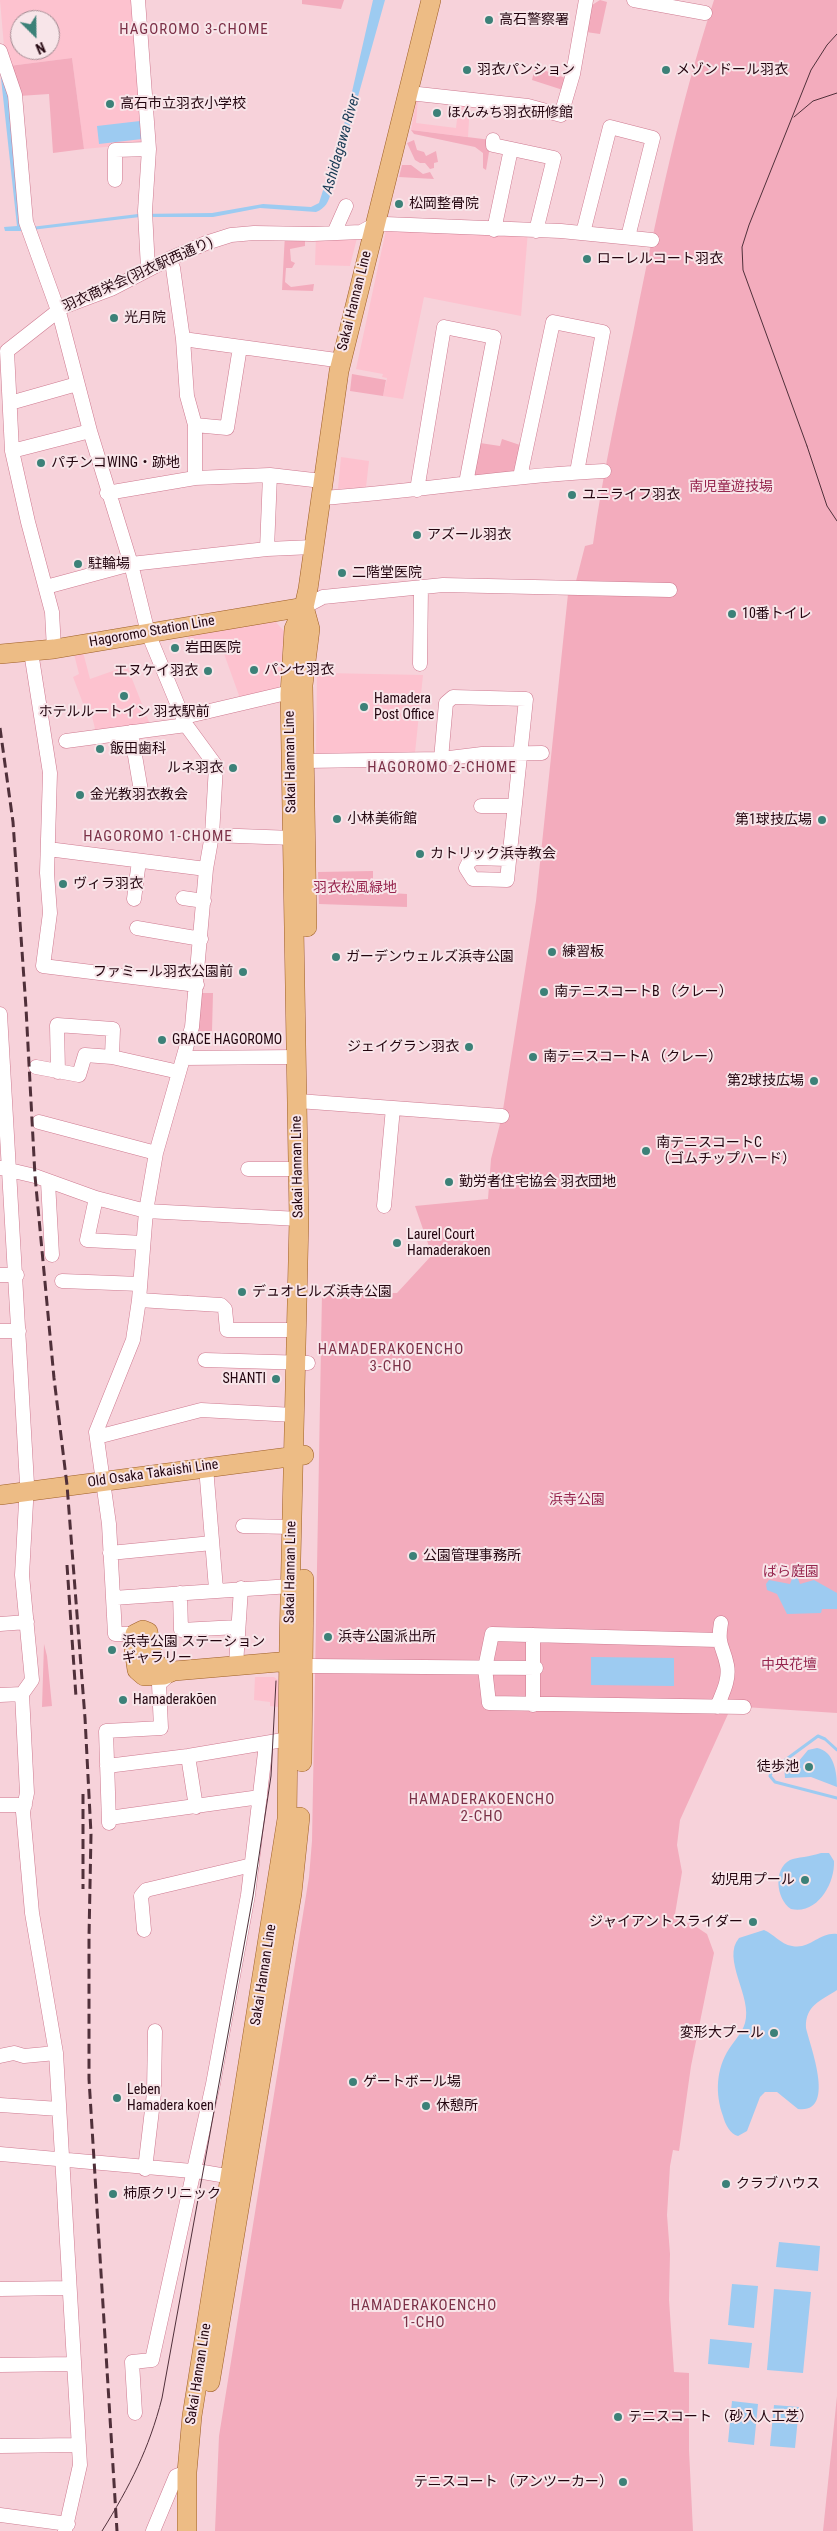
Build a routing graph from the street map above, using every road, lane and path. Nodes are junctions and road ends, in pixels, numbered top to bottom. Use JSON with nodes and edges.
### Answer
{"nodes":[{"id":1,"x":138,"y":0,"type":"edge"},
{"id":2,"x":431,"y":0,"type":"edge"},
{"id":3,"x":586,"y":0,"type":"edge"},
{"id":4,"x":634,"y":0,"type":"edge"},
{"id":5,"x":706,"y":13,"type":"dead end"},
{"id":6,"x":0,"y":52,"type":"edge"},
{"id":7,"x":409,"y":93,"type":"junction"},
{"id":8,"x":493,"y":140,"type":"dead end"},
{"id":9,"x":149,"y":149,"type":"junction"},
{"id":10,"x":511,"y":149,"type":"junction"},
{"id":11,"x":115,"y":180,"type":"dead end"},
{"id":12,"x":346,"y":206,"type":"dead end"},
{"id":13,"x":374,"y":225,"type":"junction"},
{"id":14,"x":494,"y":230,"type":"junction"},
{"id":15,"x":532,"y":231,"type":"junction"},
{"id":16,"x":334,"y":233,"type":"junction"},
{"id":17,"x":583,"y":233,"type":"junction"},
{"id":18,"x":628,"y":237,"type":"junction"},
{"id":19,"x":652,"y":240,"type":"dead end"},
{"id":20,"x":169,"y":259,"type":"junction"},
{"id":21,"x":148,"y":269,"type":"junction"},
{"id":22,"x":57,"y":311,"type":"junction"},
{"id":23,"x":183,"y":339,"type":"junction"},
{"id":24,"x":240,"y":347,"type":"junction"},
{"id":25,"x":336,"y":360,"type":"dead end"},
{"id":26,"x":77,"y":384,"type":"junction"},
{"id":27,"x":10,"y":403,"type":"junction"},
{"id":28,"x":195,"y":425,"type":"junction"},
{"id":29,"x":90,"y":431,"type":"junction"},
{"id":30,"x":12,"y":451,"type":"junction"},
{"id":31,"x":604,"y":471,"type":"dead end"},
{"id":32,"x":577,"y":472,"type":"junction"},
{"id":33,"x":270,"y":475,"type":"junction"},
{"id":34,"x":520,"y":477,"type":"junction"},
{"id":35,"x":195,"y":478,"type":"junction"},
{"id":36,"x":466,"y":483,"type":"junction"},
{"id":37,"x":322,"y":490,"type":"junction"},
{"id":38,"x":417,"y":490,"type":"junction"},
{"id":39,"x":108,"y":493,"type":"junction"},
{"id":40,"x":314,"y":547,"type":"junction"},
{"id":41,"x":268,"y":549,"type":"junction"},
{"id":42,"x":131,"y":564,"type":"junction"},
{"id":43,"x":46,"y":587,"type":"junction"},
{"id":44,"x":421,"y":587,"type":"junction"},
{"id":45,"x":670,"y":590,"type":"dead end"},
{"id":46,"x":304,"y":607,"type":"junction"},
{"id":47,"x":148,"y":633,"type":"junction"},
{"id":48,"x":54,"y":649,"type":"junction"},
{"id":49,"x":31,"y":652,"type":"junction"},
{"id":50,"x":0,"y":654,"type":"edge"},
{"id":51,"x":420,"y":664,"type":"dead end"},
{"id":52,"x":292,"y":694,"type":"junction"},
{"id":53,"x":185,"y":721,"type":"junction"},
{"id":54,"x":131,"y":732,"type":"junction"},
{"id":55,"x":66,"y":741,"type":"dead end"},
{"id":56,"x":520,"y":753,"type":"junction"},
{"id":57,"x":542,"y":753,"type":"dead end"},
{"id":58,"x":441,"y":759,"type":"junction"},
{"id":59,"x":305,"y":761,"type":"junction"},
{"id":60,"x":141,"y":792,"type":"dead end"},
{"id":61,"x":481,"y":806,"type":"dead end"},
{"id":62,"x":514,"y":806,"type":"junction"},
{"id":63,"x":212,"y":835,"type":"junction"},
{"id":64,"x":292,"y":838,"type":"junction"},
{"id":65,"x":48,"y":849,"type":"junction"},
{"id":66,"x":508,"y":859,"type":"dead end"},
{"id":67,"x":139,"y":860,"type":"junction"},
{"id":68,"x":206,"y":869,"type":"junction"},
{"id":69,"x":183,"y":898,"type":"dead end"},
{"id":70,"x":134,"y":899,"type":"dead end"},
{"id":71,"x":204,"y":901,"type":"junction"},
{"id":72,"x":136,"y":928,"type":"dead end"},
{"id":73,"x":201,"y":939,"type":"junction"},
{"id":74,"x":197,"y":986,"type":"junction"},
{"id":75,"x":0,"y":1014,"type":"edge"},
{"id":76,"x":112,"y":1057,"type":"junction"},
{"id":77,"x":297,"y":1057,"type":"junction"},
{"id":78,"x":183,"y":1058,"type":"junction"},
{"id":79,"x":36,"y":1067,"type":"dead end"},
{"id":80,"x":58,"y":1072,"type":"junction"},
{"id":81,"x":179,"y":1072,"type":"junction"},
{"id":82,"x":304,"y":1101,"type":"junction"},
{"id":83,"x":393,"y":1108,"type":"junction"},
{"id":84,"x":502,"y":1116,"type":"dead end"},
{"id":85,"x":39,"y":1122,"type":"dead end"},
{"id":86,"x":156,"y":1153,"type":"junction"},
{"id":87,"x":5,"y":1169,"type":"edge"},
{"id":88,"x":248,"y":1169,"type":"dead end"},
{"id":89,"x":299,"y":1169,"type":"junction"},
{"id":90,"x":48,"y":1182,"type":"junction"},
{"id":91,"x":96,"y":1198,"type":"junction"},
{"id":92,"x":384,"y":1206,"type":"dead end"},
{"id":93,"x":146,"y":1211,"type":"junction"},
{"id":94,"x":299,"y":1219,"type":"junction"},
{"id":95,"x":143,"y":1243,"type":"junction"},
{"id":96,"x":52,"y":1255,"type":"dead end"},
{"id":97,"x":0,"y":1275,"type":"edge"},
{"id":98,"x":17,"y":1275,"type":"junction"},
{"id":99,"x":62,"y":1281,"type":"dead end"},
{"id":100,"x":140,"y":1284,"type":"junction"},
{"id":101,"x":139,"y":1300,"type":"junction"},
{"id":102,"x":296,"y":1330,"type":"junction"},
{"id":103,"x":0,"y":1331,"type":"edge"},
{"id":104,"x":19,"y":1331,"type":"junction"},
{"id":105,"x":205,"y":1360,"type":"dead end"},
{"id":106,"x":302,"y":1363,"type":"junction"},
{"id":107,"x":294,"y":1415,"type":"junction"},
{"id":108,"x":97,"y":1437,"type":"junction"},
{"id":109,"x":299,"y":1455,"type":"junction"},
{"id":110,"x":206,"y":1467,"type":"junction"},
{"id":111,"x":103,"y":1481,"type":"junction"},
{"id":112,"x":28,"y":1491,"type":"junction"},
{"id":113,"x":0,"y":1495,"type":"edge"},
{"id":114,"x":244,"y":1526,"type":"dead end"},
{"id":115,"x":292,"y":1527,"type":"junction"},
{"id":116,"x":212,"y":1543,"type":"junction"},
{"id":117,"x":110,"y":1553,"type":"junction"},
{"id":118,"x":291,"y":1586,"type":"junction"},
{"id":119,"x":241,"y":1588,"type":"junction"},
{"id":120,"x":216,"y":1589,"type":"junction"},
{"id":121,"x":180,"y":1593,"type":"junction"},
{"id":122,"x":113,"y":1598,"type":"junction"},
{"id":123,"x":27,"y":1622,"type":"junction"},
{"id":124,"x":721,"y":1623,"type":"dead end"},
{"id":125,"x":0,"y":1624,"type":"edge"},
{"id":126,"x":238,"y":1627,"type":"junction"},
{"id":127,"x":135,"y":1634,"type":"joint"},
{"id":128,"x":533,"y":1635,"type":"junction"},
{"id":129,"x":718,"y":1640,"type":"junction"},
{"id":130,"x":301,"y":1662,"type":"junction"},
{"id":131,"x":236,"y":1665,"type":"junction"},
{"id":132,"x":486,"y":1668,"type":"junction"},
{"id":133,"x":534,"y":1668,"type":"junction"},
{"id":134,"x":174,"y":1671,"type":"junction"},
{"id":135,"x":22,"y":1694,"type":"junction"},
{"id":136,"x":0,"y":1695,"type":"edge"},
{"id":137,"x":533,"y":1705,"type":"junction"},
{"id":138,"x":717,"y":1707,"type":"junction"},
{"id":139,"x":744,"y":1707,"type":"dead end"},
{"id":140,"x":289,"y":1739,"type":"junction"},
{"id":141,"x":266,"y":1744,"type":"junction"},
{"id":142,"x":188,"y":1756,"type":"junction"},
{"id":143,"x":107,"y":1766,"type":"junction"},
{"id":144,"x":260,"y":1798,"type":"junction"},
{"id":145,"x":0,"y":1805,"type":"edge"},
{"id":146,"x":25,"y":1805,"type":"junction"},
{"id":147,"x":196,"y":1806,"type":"junction"},
{"id":148,"x":252,"y":1865,"type":"junction"},
{"id":149,"x":144,"y":1930,"type":"dead end"},
{"id":150,"x":155,"y":2031,"type":"dead end"},
{"id":151,"x":56,"y":2053,"type":"junction"},
{"id":152,"x":0,"y":2056,"type":"edge"},
{"id":153,"x":0,"y":2106,"type":"edge"},
{"id":154,"x":59,"y":2109,"type":"junction"},
{"id":155,"x":0,"y":2154,"type":"edge"},
{"id":156,"x":62,"y":2159,"type":"junction"},
{"id":157,"x":145,"y":2169,"type":"junction"},
{"id":158,"x":195,"y":2172,"type":"junction"},
{"id":159,"x":239,"y":2179,"type":"junction"},
{"id":160,"x":69,"y":2288,"type":"junction"},
{"id":161,"x":0,"y":2289,"type":"edge"},
{"id":162,"x":73,"y":2364,"type":"junction"},
{"id":163,"x":0,"y":2365,"type":"edge"},
{"id":164,"x":135,"y":2413,"type":"dead end"},
{"id":165,"x":78,"y":2445,"type":"junction"},
{"id":166,"x":0,"y":2446,"type":"edge"},
{"id":167,"x":187,"y":2472,"type":"junction"},
{"id":168,"x":0,"y":2515,"type":"edge"},
{"id":169,"x":66,"y":2527,"type":"edge"},
{"id":170,"x":153,"y":2531,"type":"edge"},
{"id":171,"x":187,"y":2531,"type":"edge"},
{"id":172,"x":199,"y":2531,"type":"edge"}],
"edges":[{"from":1,"to":9,"type":"street"},
{"from":2,"to":7,"type":"main road","name":"Sakai Hannan Line"},
{"from":3,"to":7,"type":"street"},
{"from":4,"to":5,"type":"street"},
{"from":6,"to":22,"type":"street"},
{"from":7,"to":13,"type":"main road","name":"Sakai Hannan Line"},
{"from":8,"to":10,"type":"street"},
{"from":9,"to":11,"type":"street"},
{"from":9,"to":21,"type":"street"},
{"from":10,"to":14,"type":"street"},
{"from":10,"to":15,"type":"street"},
{"from":12,"to":16,"type":"street"},
{"from":13,"to":14,"type":"street"},
{"from":13,"to":16,"type":"street","name":"羽衣商栄会(羽衣駅西通り)"},
{"from":13,"to":37,"type":"main road","name":"Sakai Hannan Line"},
{"from":14,"to":15,"type":"street"},
{"from":15,"to":17,"type":"street"},
{"from":16,"to":20,"type":"street","name":"羽衣商栄会(羽衣駅西通り)"},
{"from":17,"to":18,"type":"street"},
{"from":17,"to":18,"type":"street"},
{"from":18,"to":19,"type":"street"},
{"from":20,"to":21,"type":"street","name":"羽衣商栄会(羽衣駅西通り)"},
{"from":20,"to":23,"type":"street"},
{"from":21,"to":22,"type":"street","name":"羽衣商栄会(羽衣駅西通り)"},
{"from":22,"to":26,"type":"street"},
{"from":22,"to":27,"type":"street","name":"羽衣商栄会(羽衣駅西通り)"},
{"from":23,"to":24,"type":"street"},
{"from":23,"to":28,"type":"street"},
{"from":24,"to":25,"type":"street"},
{"from":24,"to":28,"type":"street"},
{"from":26,"to":27,"type":"street"},
{"from":26,"to":29,"type":"street"},
{"from":27,"to":30,"type":"street","name":"羽衣商栄会(羽衣駅西通り)"},
{"from":28,"to":35,"type":"street"},
{"from":29,"to":30,"type":"street"},
{"from":29,"to":39,"type":"street"},
{"from":30,"to":43,"type":"street","name":"羽衣商栄会(羽衣駅西通り)"},
{"from":31,"to":32,"type":"street"},
{"from":32,"to":34,"type":"street"},
{"from":32,"to":34,"type":"street"},
{"from":33,"to":35,"type":"street"},
{"from":33,"to":37,"type":"street"},
{"from":33,"to":41,"type":"street"},
{"from":34,"to":36,"type":"street"},
{"from":35,"to":39,"type":"street"},
{"from":36,"to":38,"type":"street"},
{"from":36,"to":38,"type":"street"},
{"from":37,"to":38,"type":"street"},
{"from":37,"to":40,"type":"main road","name":"Sakai Hannan Line"},
{"from":39,"to":42,"type":"street"},
{"from":40,"to":41,"type":"street"},
{"from":40,"to":46,"type":"main road","name":"Sakai Hannan Line"},
{"from":41,"to":42,"type":"street"},
{"from":42,"to":43,"type":"street"},
{"from":42,"to":47,"type":"street"},
{"from":43,"to":48,"type":"street","name":"羽衣商栄会(羽衣駅西通り)"},
{"from":44,"to":45,"type":"street"},
{"from":44,"to":46,"type":"street"},
{"from":44,"to":51,"type":"street"},
{"from":46,"to":47,"type":"main road","name":"Hagoromo Station Line"},
{"from":46,"to":52,"type":"main road","name":"Sakai Hannan Line"},
{"from":46,"to":59,"type":"main road","name":"Sakai Hannan Line"},
{"from":47,"to":48,"type":"main road","name":"Hagoromo Station Line"},
{"from":47,"to":53,"type":"street"},
{"from":48,"to":49,"type":"main road","name":"Hagoromo Station Line"},
{"from":49,"to":50,"type":"main road","name":"Hagoromo Station Line"},
{"from":49,"to":65,"type":"street"},
{"from":52,"to":53,"type":"street"},
{"from":52,"to":64,"type":"main road","name":"Sakai Hannan Line"},
{"from":53,"to":54,"type":"street"},
{"from":53,"to":63,"type":"street"},
{"from":54,"to":55,"type":"street"},
{"from":54,"to":60,"type":"street"},
{"from":56,"to":57,"type":"street"},
{"from":56,"to":58,"type":"street"},
{"from":56,"to":58,"type":"street"},
{"from":56,"to":62,"type":"street"},
{"from":58,"to":59,"type":"street"},
{"from":59,"to":82,"type":"main road","name":"Sakai Hannan Line"},
{"from":61,"to":62,"type":"street"},
{"from":62,"to":66,"type":"street"},
{"from":63,"to":64,"type":"street"},
{"from":63,"to":68,"type":"street"},
{"from":64,"to":77,"type":"main road","name":"Sakai Hannan Line"},
{"from":65,"to":67,"type":"street"},
{"from":65,"to":74,"type":"street"},
{"from":67,"to":68,"type":"street"},
{"from":67,"to":70,"type":"street"},
{"from":68,"to":71,"type":"street"},
{"from":69,"to":71,"type":"street"},
{"from":71,"to":73,"type":"street"},
{"from":72,"to":73,"type":"street"},
{"from":73,"to":74,"type":"street"},
{"from":74,"to":78,"type":"street"},
{"from":75,"to":87,"type":"street"},
{"from":76,"to":80,"type":"street"},
{"from":76,"to":80,"type":"street"},
{"from":76,"to":81,"type":"street"},
{"from":77,"to":78,"type":"street"},
{"from":77,"to":82,"type":"main road","name":"Sakai Hannan Line"},
{"from":78,"to":81,"type":"street"},
{"from":79,"to":80,"type":"street"},
{"from":81,"to":86,"type":"street"},
{"from":82,"to":83,"type":"street"},
{"from":82,"to":89,"type":"main road","name":"Sakai Hannan Line"},
{"from":82,"to":106,"type":"main road","name":"Sakai Hannan Line"},
{"from":83,"to":84,"type":"street"},
{"from":83,"to":92,"type":"street"},
{"from":85,"to":86,"type":"street"},
{"from":86,"to":93,"type":"street"},
{"from":87,"to":90,"type":"street"},
{"from":87,"to":98,"type":"street"},
{"from":88,"to":89,"type":"street"},
{"from":89,"to":94,"type":"main road","name":"Sakai Hannan Line"},
{"from":90,"to":91,"type":"street"},
{"from":90,"to":96,"type":"street"},
{"from":91,"to":93,"type":"street"},
{"from":91,"to":95,"type":"street"},
{"from":93,"to":94,"type":"street"},
{"from":93,"to":95,"type":"street"},
{"from":94,"to":102,"type":"main road","name":"Sakai Hannan Line"},
{"from":95,"to":100,"type":"street"},
{"from":97,"to":98,"type":"street"},
{"from":98,"to":104,"type":"street"},
{"from":99,"to":100,"type":"street"},
{"from":100,"to":101,"type":"street"},
{"from":101,"to":102,"type":"street"},
{"from":101,"to":108,"type":"street"},
{"from":102,"to":106,"type":"main road","name":"Sakai Hannan Line"},
{"from":103,"to":104,"type":"street"},
{"from":104,"to":112,"type":"street"},
{"from":105,"to":106,"type":"street"},
{"from":106,"to":107,"type":"main road","name":"Sakai Hannan Line"},
{"from":106,"to":109,"type":"main road","name":"Sakai Hannan Line"},
{"from":107,"to":108,"type":"street"},
{"from":107,"to":109,"type":"main road","name":"Sakai Hannan Line"},
{"from":108,"to":111,"type":"street"},
{"from":109,"to":110,"type":"main road","name":"Old Osaka Takaishi Line"},
{"from":109,"to":115,"type":"main road","name":"Sakai Hannan Line"},
{"from":109,"to":130,"type":"main road","name":"Sakai Hannan Line"},
{"from":110,"to":111,"type":"main road","name":"Old Osaka Takaishi Line"},
{"from":110,"to":116,"type":"street"},
{"from":111,"to":112,"type":"main road","name":"Old Osaka Takaishi Line"},
{"from":111,"to":117,"type":"street"},
{"from":112,"to":113,"type":"main road","name":"Old Osaka Takaishi Line"},
{"from":112,"to":123,"type":"street"},
{"from":114,"to":115,"type":"street"},
{"from":115,"to":118,"type":"main road","name":"Sakai Hannan Line"},
{"from":116,"to":117,"type":"street"},
{"from":116,"to":120,"type":"street"},
{"from":117,"to":122,"type":"street"},
{"from":118,"to":119,"type":"street"},
{"from":118,"to":130,"type":"main road","name":"Sakai Hannan Line"},
{"from":119,"to":120,"type":"street"},
{"from":119,"to":126,"type":"street"},
{"from":120,"to":121,"type":"street"},
{"from":121,"to":122,"type":"street"},
{"from":121,"to":126,"type":"street"},
{"from":122,"to":127,"type":"street"},
{"from":123,"to":125,"type":"street"},
{"from":123,"to":135,"type":"street"},
{"from":124,"to":129,"type":"street"},
{"from":126,"to":131,"type":"street"},
{"from":127,"to":134,"type":"main road"},
{"from":128,"to":129,"type":"street"},
{"from":128,"to":132,"type":"street"},
{"from":128,"to":133,"type":"street"},
{"from":129,"to":138,"type":"street"},
{"from":130,"to":131,"type":"main road"},
{"from":130,"to":132,"type":"street"},
{"from":130,"to":140,"type":"main road","name":"Sakai Hannan Line"},
{"from":130,"to":159,"type":"main road","name":"Sakai Hannan Line"},
{"from":131,"to":134,"type":"main road"},
{"from":132,"to":133,"type":"street"},
{"from":132,"to":137,"type":"street"},
{"from":133,"to":137,"type":"street"},
{"from":134,"to":143,"type":"street"},
{"from":135,"to":136,"type":"street"},
{"from":135,"to":146,"type":"street"},
{"from":137,"to":138,"type":"street"},
{"from":138,"to":139,"type":"street"},
{"from":140,"to":141,"type":"street"},
{"from":140,"to":159,"type":"main road","name":"Sakai Hannan Line"},
{"from":141,"to":142,"type":"street"},
{"from":141,"to":144,"type":"street"},
{"from":142,"to":143,"type":"street"},
{"from":142,"to":147,"type":"street"},
{"from":143,"to":147,"type":"street"},
{"from":144,"to":147,"type":"street"},
{"from":144,"to":148,"type":"street"},
{"from":145,"to":146,"type":"street"},
{"from":146,"to":151,"type":"street"},
{"from":148,"to":149,"type":"street"},
{"from":148,"to":158,"type":"street"},
{"from":150,"to":157,"type":"street"},
{"from":151,"to":152,"type":"street"},
{"from":151,"to":154,"type":"street"},
{"from":153,"to":154,"type":"street"},
{"from":154,"to":156,"type":"street"},
{"from":155,"to":156,"type":"street"},
{"from":156,"to":157,"type":"street"},
{"from":156,"to":160,"type":"street"},
{"from":157,"to":158,"type":"street"},
{"from":158,"to":159,"type":"street"},
{"from":158,"to":164,"type":"street"},
{"from":159,"to":167,"type":"main road","name":"Sakai Hannan Line"},
{"from":159,"to":172,"type":"main road","name":"Sakai Hannan Line"},
{"from":160,"to":161,"type":"street"},
{"from":160,"to":162,"type":"street"},
{"from":162,"to":163,"type":"street"},
{"from":162,"to":165,"type":"street"},
{"from":165,"to":166,"type":"street"},
{"from":165,"to":169,"type":"street"},
{"from":167,"to":170,"type":"street"},
{"from":167,"to":171,"type":"main road","name":"Sakai Hannan Line"},
{"from":168,"to":169,"type":"street"}]}
